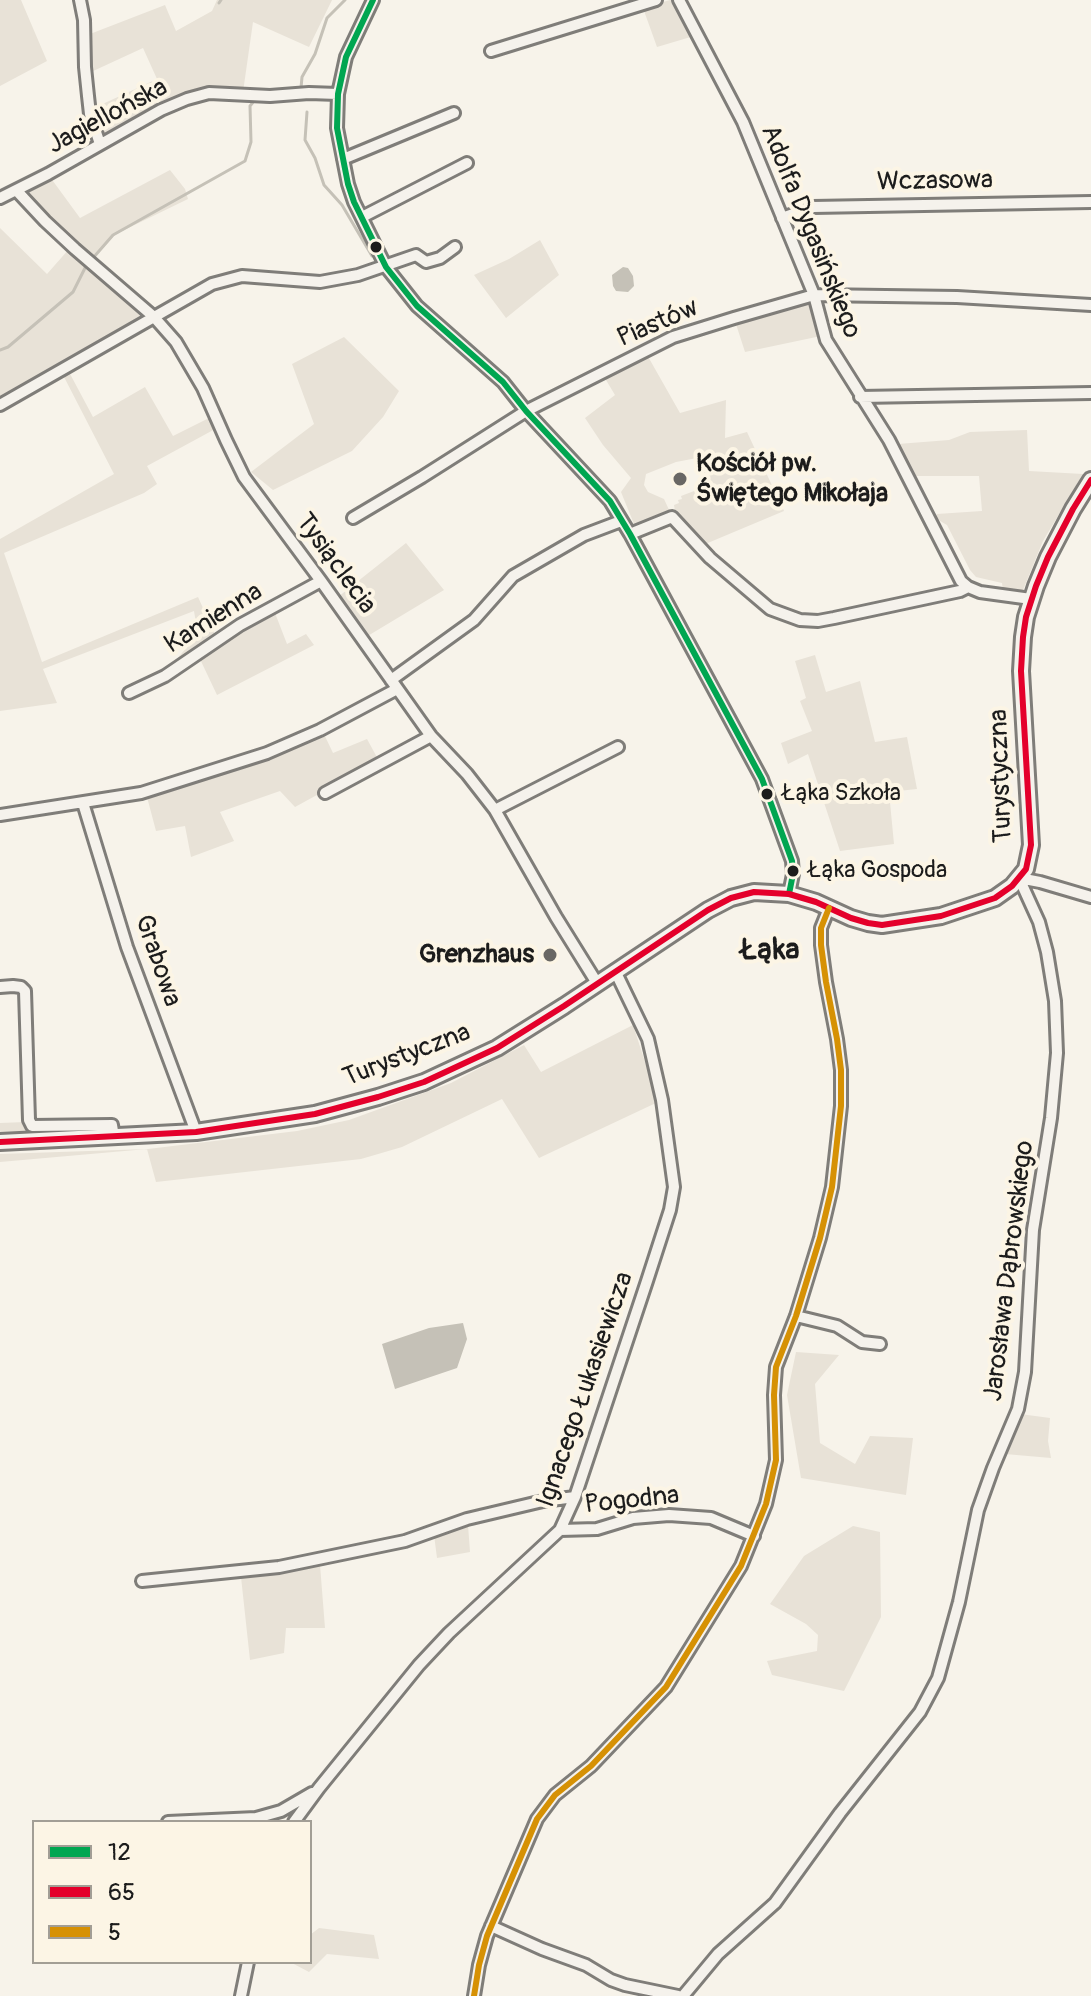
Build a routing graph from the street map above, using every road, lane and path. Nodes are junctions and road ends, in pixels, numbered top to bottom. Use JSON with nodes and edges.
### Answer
{"nodes":[{"id":1,"x":80,"y":0,"type":"edge"},
{"id":2,"x":373,"y":0,"type":"edge"},
{"id":3,"x":656,"y":0,"type":"edge"},
{"id":4,"x":679,"y":0,"type":"edge"},
{"id":5,"x":491,"y":51,"type":"dead end"},
{"id":6,"x":338,"y":94,"type":"junction"},
{"id":7,"x":454,"y":113,"type":"dead end"},
{"id":8,"x":100,"y":144,"type":"junction"},
{"id":9,"x":343,"y":159,"type":"junction"},
{"id":10,"x":467,"y":163,"type":"dead end"},
{"id":11,"x":17,"y":191,"type":"junction"},
{"id":12,"x":0,"y":198,"type":"edge"},
{"id":13,"x":1091,"y":202,"type":"edge"},
{"id":14,"x":362,"y":217,"type":"junction"},
{"id":15,"x":782,"y":218,"type":"junction"},
{"id":16,"x":455,"y":247,"type":"dead end"},
{"id":17,"x":386,"y":267,"type":"junction"},
{"id":18,"x":814,"y":295,"type":"junction"},
{"id":19,"x":1091,"y":305,"type":"edge"},
{"id":20,"x":154,"y":317,"type":"junction"},
{"id":21,"x":1091,"y":393,"type":"edge"},
{"id":22,"x":860,"y":397,"type":"junction"},
{"id":23,"x":0,"y":405,"type":"edge"},
{"id":24,"x":526,"y":411,"type":"junction"},
{"id":25,"x":1091,"y":480,"type":"edge"},
{"id":26,"x":353,"y":518,"type":"dead end"},
{"id":27,"x":621,"y":521,"type":"junction"},
{"id":28,"x":630,"y":534,"type":"junction"},
{"id":29,"x":321,"y":581,"type":"junction"},
{"id":30,"x":968,"y":587,"type":"junction"},
{"id":31,"x":1031,"y":599,"type":"junction"},
{"id":32,"x":394,"y":685,"type":"junction"},
{"id":33,"x":129,"y":693,"type":"dead end"},
{"id":34,"x":431,"y":736,"type":"junction"},
{"id":35,"x":618,"y":747,"type":"dead end"},
{"id":36,"x":325,"y":793,"type":"dead end"},
{"id":37,"x":83,"y":803,"type":"junction"},
{"id":38,"x":495,"y":810,"type":"junction"},
{"id":39,"x":0,"y":815,"type":"edge"},
{"id":40,"x":1019,"y":878,"type":"junction"},
{"id":41,"x":789,"y":894,"type":"junction"},
{"id":42,"x":1091,"y":897,"type":"edge"},
{"id":43,"x":829,"y":908,"type":"junction"},
{"id":44,"x":614,"y":971,"type":"junction"},
{"id":45,"x":597,"y":983,"type":"junction"},
{"id":46,"x":0,"y":987,"type":"edge"},
{"id":47,"x":196,"y":1132,"type":"junction"},
{"id":48,"x":114,"y":1137,"type":"junction"},
{"id":49,"x":0,"y":1142,"type":"edge"},
{"id":50,"x":796,"y":1316,"type":"junction"},
{"id":51,"x":880,"y":1344,"type":"dead end"},
{"id":52,"x":575,"y":1497,"type":"junction"},
{"id":53,"x":560,"y":1530,"type":"junction"},
{"id":54,"x":754,"y":1536,"type":"junction"},
{"id":55,"x":142,"y":1581,"type":"dead end"},
{"id":56,"x":319,"y":1788,"type":"junction"},
{"id":57,"x":212,"y":1820,"type":"edge"},
{"id":58,"x":295,"y":1820,"type":"edge"},
{"id":59,"x":491,"y":1926,"type":"junction"},
{"id":60,"x":248,"y":1964,"type":"edge"},
{"id":61,"x":241,"y":1996,"type":"edge"},
{"id":62,"x":474,"y":1996,"type":"edge"},
{"id":63,"x":680,"y":1996,"type":"edge"}],
"edges":[{"from":1,"to":8,"type":"street"},
{"from":2,"to":6,"type":"street"},
{"from":3,"to":5,"type":"street"},
{"from":4,"to":15,"type":"street","name":"Adolfa Dygasińskiego"},
{"from":6,"to":8,"type":"street","name":"Jagiellońska"},
{"from":6,"to":9,"type":"street"},
{"from":7,"to":9,"type":"street"},
{"from":8,"to":11,"type":"street","name":"Jagiellońska"},
{"from":9,"to":14,"type":"street"},
{"from":10,"to":14,"type":"street"},
{"from":11,"to":12,"type":"street","name":"Jagiellońska"},
{"from":11,"to":20,"type":"street","name":"Tysiąclecia"},
{"from":13,"to":15,"type":"street","name":"Wczasowa"},
{"from":14,"to":17,"type":"street"},
{"from":15,"to":18,"type":"street","name":"Adolfa Dygasińskiego"},
{"from":16,"to":17,"type":"street"},
{"from":17,"to":20,"type":"street"},
{"from":17,"to":24,"type":"street"},
{"from":18,"to":19,"type":"street"},
{"from":18,"to":22,"type":"street","name":"Adolfa Dygasińskiego"},
{"from":18,"to":24,"type":"street","name":"Piastów"},
{"from":20,"to":23,"type":"street"},
{"from":20,"to":29,"type":"street","name":"Tysiąclecia"},
{"from":21,"to":22,"type":"street"},
{"from":22,"to":30,"type":"street","name":"Adolfa Dygasińskiego"},
{"from":24,"to":26,"type":"street","name":"Piastów"},
{"from":24,"to":27,"type":"street"},
{"from":25,"to":31,"type":"main road","name":"Turystyczna"},
{"from":27,"to":28,"type":"street"},
{"from":27,"to":32,"type":"street"},
{"from":28,"to":30,"type":"street"},
{"from":28,"to":41,"type":"street"},
{"from":29,"to":32,"type":"street","name":"Tysiąclecia"},
{"from":29,"to":33,"type":"street","name":"Kamienna"},
{"from":30,"to":31,"type":"street"},
{"from":31,"to":40,"type":"main road","name":"Turystyczna"},
{"from":32,"to":34,"type":"street","name":"Tysiąclecia"},
{"from":32,"to":37,"type":"street"},
{"from":34,"to":36,"type":"street"},
{"from":34,"to":38,"type":"street","name":"Tysiąclecia"},
{"from":35,"to":38,"type":"street"},
{"from":37,"to":39,"type":"street"},
{"from":37,"to":47,"type":"street","name":"Grabowa"},
{"from":38,"to":45,"type":"street","name":"Tysiąclecia"},
{"from":40,"to":42,"type":"street"},
{"from":40,"to":43,"type":"main road","name":"Turystyczna"},
{"from":40,"to":63,"type":"street","name":"Jarosława Dąbrowskiego"},
{"from":41,"to":43,"type":"main road","name":"Turystyczna"},
{"from":41,"to":44,"type":"main road","name":"Turystyczna"},
{"from":43,"to":50,"type":"street"},
{"from":44,"to":45,"type":"main road","name":"Turystyczna"},
{"from":44,"to":52,"type":"street","name":"Ignacego Łukasiewicza"},
{"from":45,"to":47,"type":"main road","name":"Turystyczna"},
{"from":46,"to":48,"type":"street"},
{"from":47,"to":48,"type":"main road","name":"Turystyczna"},
{"from":48,"to":49,"type":"main road","name":"Turystyczna"},
{"from":50,"to":51,"type":"street"},
{"from":50,"to":54,"type":"street"},
{"from":52,"to":53,"type":"street","name":"Ignacego Łukasiewicza"},
{"from":52,"to":55,"type":"street"},
{"from":53,"to":54,"type":"street","name":"Pogodna"},
{"from":53,"to":56,"type":"street","name":"Ignacego Łukasiewicza"},
{"from":54,"to":59,"type":"street"},
{"from":56,"to":57,"type":"street","name":"Ignacego Łukasiewicza"},
{"from":56,"to":58,"type":"street","name":"Ignacego Łukasiewicza"},
{"from":59,"to":62,"type":"street"},
{"from":59,"to":63,"type":"street"},
{"from":60,"to":61,"type":"street"}]}
